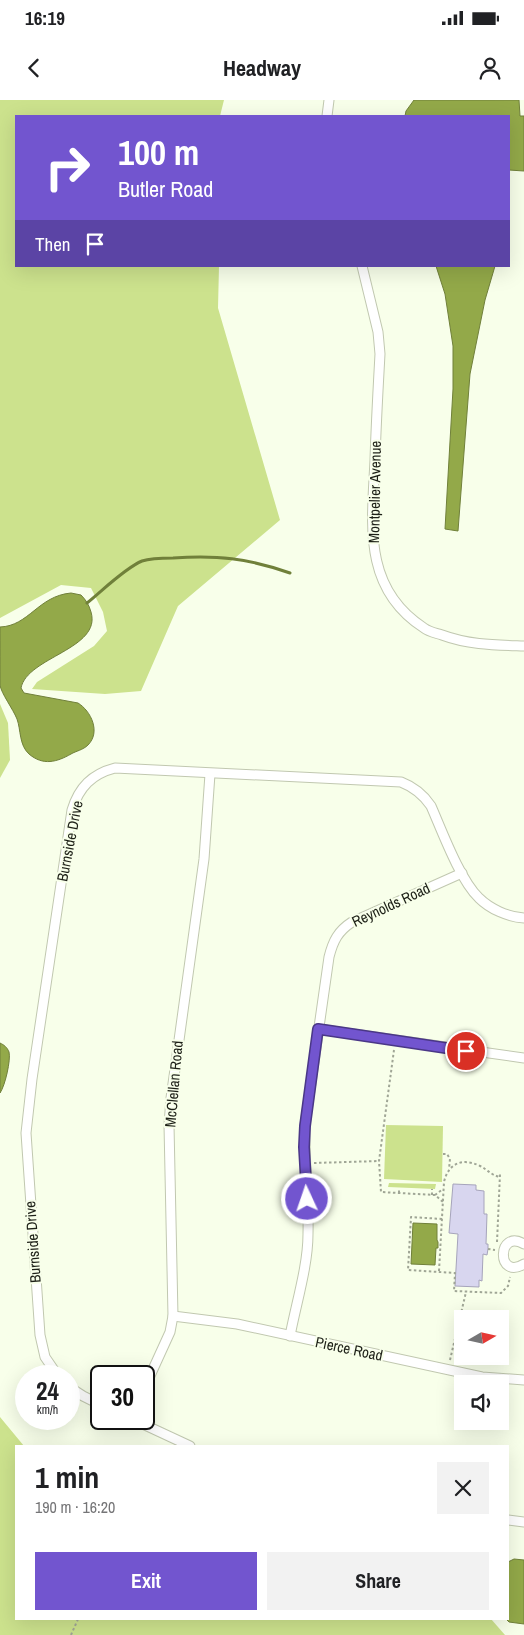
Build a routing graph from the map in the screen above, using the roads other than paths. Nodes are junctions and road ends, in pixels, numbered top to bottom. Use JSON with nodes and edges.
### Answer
{"nodes":[{"id":1,"x":329,"y":100,"type":"edge"},
{"id":2,"x":327,"y":115,"type":"edge"},
{"id":3,"x":362,"y":267,"type":"edge"},
{"id":4,"x":524,"y":646,"type":"edge"},
{"id":5,"x":210,"y":774,"type":"junction"},
{"id":6,"x":462,"y":873,"type":"junction"},
{"id":7,"x":524,"y":918,"type":"edge"},
{"id":8,"x":318,"y":1029,"type":"junction"},
{"id":9,"x":524,"y":1058,"type":"edge"},
{"id":10,"x":524,"y":1244,"type":"edge"},
{"id":11,"x":524,"y":1264,"type":"edge"},
{"id":12,"x":174,"y":1316,"type":"junction"},
{"id":13,"x":290,"y":1336,"type":"junction"},
{"id":14,"x":50,"y":1365,"type":"edge"},
{"id":15,"x":155,"y":1365,"type":"edge"},
{"id":16,"x":524,"y":1380,"type":"edge"},
{"id":17,"x":155,"y":1430,"type":"edge"},
{"id":18,"x":188,"y":1445,"type":"edge"},
{"id":19,"x":509,"y":1520,"type":"edge"},
{"id":20,"x":524,"y":1522,"type":"edge"}],
"edges":[{"from":1,"to":2,"type":"street"},
{"from":3,"to":4,"type":"street","name":"Montpelier Avenue"},
{"from":5,"to":6,"type":"street","name":"Burnside Drive"},
{"from":5,"to":12,"type":"street","name":"McClellan Road"},
{"from":5,"to":14,"type":"street","name":"Burnside Drive"},
{"from":6,"to":7,"type":"street","name":"Burnside Drive"},
{"from":6,"to":8,"type":"street","name":"Reynolds Road"},
{"from":8,"to":9,"type":"street"},
{"from":8,"to":13,"type":"street","name":"Reynolds Road"},
{"from":10,"to":11,"type":"street"},
{"from":12,"to":13,"type":"street","name":"Pierce Road"},
{"from":12,"to":15,"type":"street","name":"McClellan Road"},
{"from":13,"to":16,"type":"street","name":"Pierce Road"},
{"from":17,"to":18,"type":"street"},
{"from":19,"to":20,"type":"street"}]}
